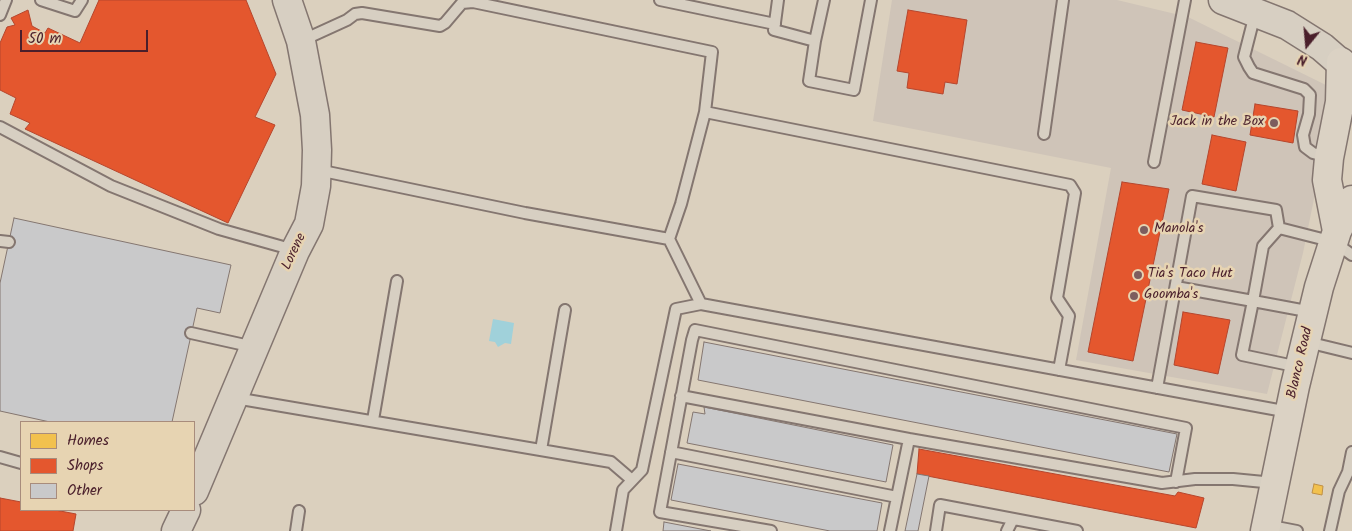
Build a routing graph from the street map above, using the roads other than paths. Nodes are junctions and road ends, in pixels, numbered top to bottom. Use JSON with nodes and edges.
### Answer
{"nodes":[{"id":1,"x":6,"y":0,"type":"edge"},
{"id":2,"x":41,"y":0,"type":"edge"},
{"id":3,"x":82,"y":0,"type":"edge"},
{"id":4,"x":287,"y":0,"type":"edge"},
{"id":5,"x":660,"y":0,"type":"edge"},
{"id":6,"x":778,"y":0,"type":"edge"},
{"id":7,"x":824,"y":0,"type":"edge"},
{"id":8,"x":871,"y":0,"type":"edge"},
{"id":9,"x":1063,"y":0,"type":"edge"},
{"id":10,"x":1185,"y":0,"type":"edge"},
{"id":11,"x":1223,"y":0,"type":"edge"},
{"id":12,"x":1256,"y":11,"type":"junction"},
{"id":13,"x":0,"y":15,"type":"edge"},
{"id":14,"x":775,"y":24,"type":"junction"},
{"id":15,"x":301,"y":41,"type":"junction"},
{"id":16,"x":815,"y":41,"type":"junction"},
{"id":17,"x":1346,"y":68,"type":"edge"},
{"id":18,"x":705,"y":112,"type":"junction"},
{"id":19,"x":0,"y":127,"type":"edge"},
{"id":20,"x":1044,"y":134,"type":"dead end"},
{"id":21,"x":1329,"y":158,"type":"junction"},
{"id":22,"x":1154,"y":162,"type":"dead end"},
{"id":23,"x":316,"y":170,"type":"junction"},
{"id":24,"x":1352,"y":200,"type":"edge"},
{"id":25,"x":1279,"y":228,"type":"junction"},
{"id":26,"x":1344,"y":238,"type":"edge"},
{"id":27,"x":669,"y":239,"type":"junction"},
{"id":28,"x":295,"y":250,"type":"junction"},
{"id":29,"x":397,"y":280,"type":"dead end"},
{"id":30,"x":1176,"y":288,"type":"junction"},
{"id":31,"x":1253,"y":300,"type":"junction"},
{"id":32,"x":701,"y":304,"type":"junction"},
{"id":33,"x":565,"y":310,"type":"dead end"},
{"id":34,"x":1313,"y":312,"type":"junction"},
{"id":35,"x":191,"y":333,"type":"dead end"},
{"id":36,"x":255,"y":347,"type":"junction"},
{"id":37,"x":1352,"y":353,"type":"edge"},
{"id":38,"x":1303,"y":355,"type":"junction"},
{"id":39,"x":1059,"y":370,"type":"junction"},
{"id":40,"x":1157,"y":388,"type":"junction"},
{"id":41,"x":681,"y":396,"type":"junction"},
{"id":42,"x":234,"y":398,"type":"junction"},
{"id":43,"x":1290,"y":412,"type":"junction"},
{"id":44,"x":373,"y":420,"type":"junction"},
{"id":45,"x":909,"y":439,"type":"junction"},
{"id":46,"x":541,"y":450,"type":"junction"},
{"id":47,"x":671,"y":452,"type":"junction"},
{"id":48,"x":1352,"y":452,"type":"edge"},
{"id":49,"x":0,"y":457,"type":"edge"},
{"id":50,"x":20,"y":462,"type":"edge"},
{"id":51,"x":1350,"y":472,"type":"edge"},
{"id":52,"x":632,"y":480,"type":"junction"},
{"id":53,"x":1176,"y":482,"type":"junction"},
{"id":54,"x":1275,"y":483,"type":"junction"},
{"id":55,"x":195,"y":489,"type":"edge"},
{"id":56,"x":897,"y":497,"type":"junction"},
{"id":57,"x":186,"y":511,"type":"edge"},
{"id":58,"x":299,"y":511,"type":"dead end"},
{"id":59,"x":1013,"y":519,"type":"junction"},
{"id":60,"x":1265,"y":528,"type":"edge"},
{"id":61,"x":176,"y":531,"type":"edge"},
{"id":62,"x":296,"y":531,"type":"edge"},
{"id":63,"x":616,"y":531,"type":"edge"},
{"id":64,"x":771,"y":531,"type":"edge"},
{"id":65,"x":890,"y":531,"type":"edge"},
{"id":66,"x":936,"y":531,"type":"edge"},
{"id":67,"x":1008,"y":531,"type":"edge"},
{"id":68,"x":1077,"y":531,"type":"edge"},
{"id":69,"x":1297,"y":531,"type":"edge"},
{"id":70,"x":1330,"y":531,"type":"edge"}],
"edges":[{"from":1,"to":13,"type":"lane"},
{"from":2,"to":3,"type":"lane"},
{"from":4,"to":15,"type":"street","name":"Lorene"},
{"from":5,"to":14,"type":"lane"},
{"from":6,"to":14,"type":"lane"},
{"from":7,"to":16,"type":"lane"},
{"from":8,"to":16,"type":"lane"},
{"from":9,"to":20,"type":"lane"},
{"from":10,"to":22,"type":"lane"},
{"from":11,"to":12,"type":"street"},
{"from":12,"to":17,"type":"street"},
{"from":12,"to":21,"type":"lane"},
{"from":14,"to":16,"type":"lane"},
{"from":15,"to":18,"type":"lane"},
{"from":15,"to":23,"type":"street","name":"Lorene"},
{"from":17,"to":21,"type":"main road"},
{"from":18,"to":27,"type":"lane"},
{"from":18,"to":39,"type":"lane"},
{"from":19,"to":28,"type":"lane"},
{"from":21,"to":26,"type":"main road"},
{"from":23,"to":27,"type":"lane"},
{"from":23,"to":28,"type":"street","name":"Lorene"},
{"from":24,"to":26,"type":"main road","name":"Blanco Road"},
{"from":25,"to":26,"type":"lane"},
{"from":25,"to":30,"type":"lane"},
{"from":25,"to":31,"type":"lane"},
{"from":26,"to":34,"type":"main road","name":"Blanco Road"},
{"from":27,"to":32,"type":"lane"},
{"from":28,"to":36,"type":"street","name":"Lorene"},
{"from":29,"to":44,"type":"lane"},
{"from":30,"to":31,"type":"lane"},
{"from":30,"to":40,"type":"lane"},
{"from":31,"to":34,"type":"lane"},
{"from":31,"to":38,"type":"lane"},
{"from":32,"to":39,"type":"lane"},
{"from":32,"to":52,"type":"lane"},
{"from":33,"to":46,"type":"lane"},
{"from":34,"to":38,"type":"main road","name":"Blanco Road"},
{"from":35,"to":36,"type":"lane"},
{"from":36,"to":42,"type":"street","name":"Lorene"},
{"from":37,"to":38,"type":"lane"},
{"from":38,"to":43,"type":"main road","name":"Blanco Road"},
{"from":39,"to":40,"type":"lane"},
{"from":40,"to":43,"type":"lane"},
{"from":41,"to":45,"type":"lane"},
{"from":41,"to":47,"type":"lane"},
{"from":41,"to":53,"type":"lane"},
{"from":42,"to":44,"type":"lane"},
{"from":42,"to":55,"type":"street","name":"Lorene"},
{"from":43,"to":54,"type":"main road","name":"Blanco Road"},
{"from":44,"to":46,"type":"lane"},
{"from":45,"to":53,"type":"lane"},
{"from":45,"to":56,"type":"lane"},
{"from":46,"to":52,"type":"lane"},
{"from":47,"to":56,"type":"lane"},
{"from":47,"to":64,"type":"lane"},
{"from":48,"to":51,"type":"lane"},
{"from":49,"to":50,"type":"lane"},
{"from":51,"to":70,"type":"lane"},
{"from":52,"to":63,"type":"lane"},
{"from":53,"to":54,"type":"lane"},
{"from":54,"to":60,"type":"main road","name":"Blanco Road"},
{"from":56,"to":65,"type":"lane"},
{"from":57,"to":61,"type":"street"},
{"from":58,"to":62,"type":"lane"},
{"from":59,"to":66,"type":"lane"},
{"from":59,"to":67,"type":"lane"},
{"from":59,"to":68,"type":"lane"},
{"from":60,"to":69,"type":"lane"}]}
